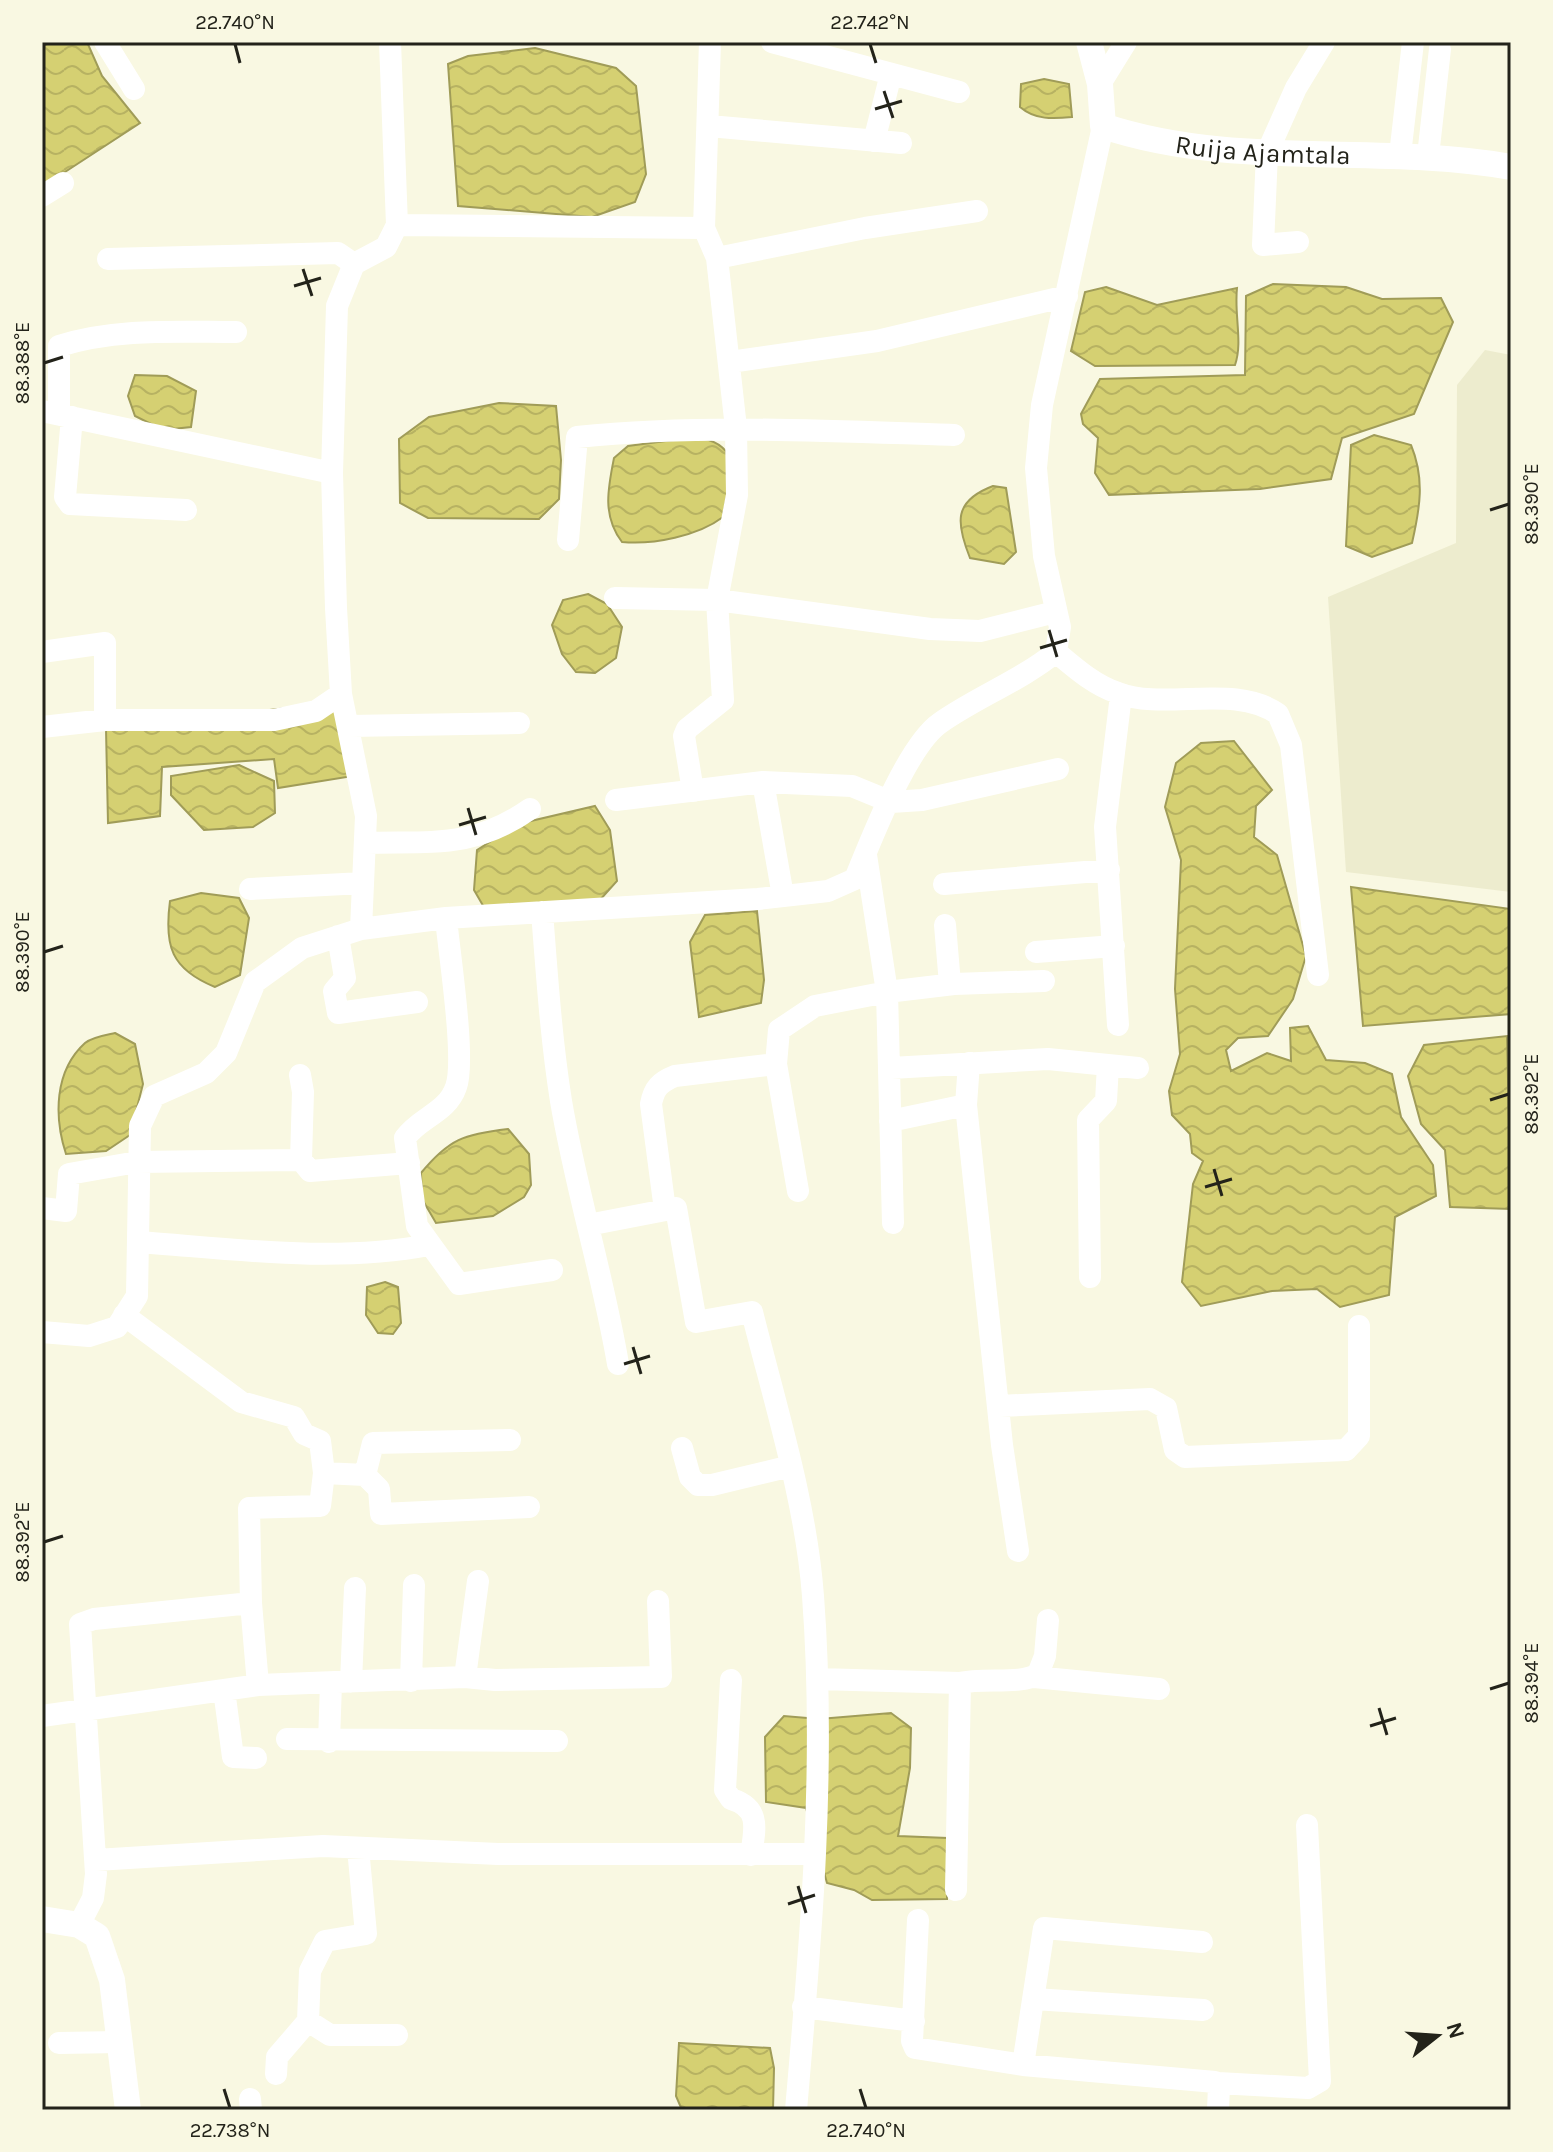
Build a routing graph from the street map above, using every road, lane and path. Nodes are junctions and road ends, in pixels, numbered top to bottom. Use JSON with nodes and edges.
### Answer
{"nodes":[{"id":1,"x":105,"y":42,"type":"edge"},
{"id":2,"x":390,"y":42,"type":"edge"},
{"id":3,"x":710,"y":42,"type":"edge"},
{"id":4,"x":772,"y":42,"type":"edge"},
{"id":5,"x":1089,"y":42,"type":"edge"},
{"id":6,"x":1126,"y":42,"type":"edge"},
{"id":7,"x":1324,"y":42,"type":"edge"},
{"id":8,"x":1413,"y":42,"type":"edge"},
{"id":9,"x":1440,"y":49,"type":"dead end"},
{"id":10,"x":891,"y":74,"type":"junction"},
{"id":11,"x":1100,"y":84,"type":"junction"},
{"id":12,"x":134,"y":89,"type":"dead end"},
{"id":13,"x":959,"y":92,"type":"dead end"},
{"id":14,"x":709,"y":126,"type":"junction"},
{"id":15,"x":1103,"y":126,"type":"junction"},
{"id":16,"x":874,"y":141,"type":"junction"},
{"id":17,"x":901,"y":143,"type":"dead end"},
{"id":18,"x":1267,"y":153,"type":"junction"},
{"id":19,"x":1400,"y":155,"type":"junction"},
{"id":20,"x":1428,"y":156,"type":"junction"},
{"id":21,"x":1511,"y":167,"type":"edge"},
{"id":22,"x":63,"y":183,"type":"dead end"},
{"id":23,"x":42,"y":196,"type":"edge"},
{"id":24,"x":977,"y":211,"type":"dead end"},
{"id":25,"x":397,"y":225,"type":"junction"},
{"id":26,"x":704,"y":228,"type":"junction"},
{"id":27,"x":1298,"y":242,"type":"dead end"},
{"id":28,"x":717,"y":258,"type":"junction"},
{"id":29,"x":108,"y":259,"type":"dead end"},
{"id":30,"x":354,"y":264,"type":"junction"},
{"id":31,"x":1067,"y":296,"type":"junction"},
{"id":32,"x":236,"y":332,"type":"dead end"},
{"id":33,"x":730,"y":362,"type":"junction"},
{"id":34,"x":58,"y":414,"type":"edge"},
{"id":35,"x":736,"y":428,"type":"junction"},
{"id":36,"x":954,"y":435,"type":"dead end"},
{"id":37,"x":332,"y":473,"type":"junction"},
{"id":38,"x":186,"y":510,"type":"dead end"},
{"id":39,"x":568,"y":540,"type":"dead end"},
{"id":40,"x":615,"y":598,"type":"dead end"},
{"id":41,"x":717,"y":600,"type":"junction"},
{"id":42,"x":1055,"y":612,"type":"junction"},
{"id":43,"x":42,"y":652,"type":"edge"},
{"id":44,"x":1056,"y":652,"type":"junction"},
{"id":45,"x":341,"y":694,"type":"junction"},
{"id":46,"x":1121,"y":695,"type":"junction"},
{"id":47,"x":105,"y":720,"type":"junction"},
{"id":48,"x":519,"y":723,"type":"dead end"},
{"id":49,"x":349,"y":726,"type":"junction"},
{"id":50,"x":42,"y":727,"type":"edge"},
{"id":51,"x":1058,"y":769,"type":"dead end"},
{"id":52,"x":763,"y":782,"type":"junction"},
{"id":53,"x":693,"y":791,"type":"junction"},
{"id":54,"x":616,"y":800,"type":"dead end"},
{"id":55,"x":891,"y":802,"type":"junction"},
{"id":56,"x":530,"y":809,"type":"dead end"},
{"id":57,"x":365,"y":843,"type":"junction"},
{"id":58,"x":866,"y":854,"type":"junction"},
{"id":59,"x":1109,"y":870,"type":"junction"},
{"id":60,"x":363,"y":883,"type":"junction"},
{"id":61,"x":944,"y":884,"type":"dead end"},
{"id":62,"x":250,"y":889,"type":"dead end"},
{"id":63,"x":783,"y":896,"type":"junction"},
{"id":64,"x":542,"y":912,"type":"junction"},
{"id":65,"x":446,"y":918,"type":"junction"},
{"id":66,"x":945,"y":925,"type":"dead end"},
{"id":67,"x":361,"y":929,"type":"junction"},
{"id":68,"x":338,"y":936,"type":"junction"},
{"id":69,"x":1114,"y":946,"type":"junction"},
{"id":70,"x":1036,"y":952,"type":"dead end"},
{"id":71,"x":1318,"y":975,"type":"dead end"},
{"id":72,"x":1044,"y":981,"type":"dead end"},
{"id":73,"x":950,"y":984,"type":"junction"},
{"id":74,"x":887,"y":992,"type":"junction"},
{"id":75,"x":417,"y":1002,"type":"dead end"},
{"id":76,"x":1118,"y":1025,"type":"dead end"},
{"id":77,"x":969,"y":1063,"type":"junction"},
{"id":78,"x":776,"y":1064,"type":"junction"},
{"id":79,"x":1108,"y":1065,"type":"junction"},
{"id":80,"x":891,"y":1068,"type":"junction"},
{"id":81,"x":1138,"y":1068,"type":"dead end"},
{"id":82,"x":300,"y":1075,"type":"dead end"},
{"id":83,"x":966,"y":1105,"type":"junction"},
{"id":84,"x":890,"y":1121,"type":"junction"},
{"id":85,"x":301,"y":1160,"type":"junction"},
{"id":86,"x":137,"y":1162,"type":"junction"},
{"id":87,"x":409,"y":1163,"type":"junction"},
{"id":88,"x":798,"y":1191,"type":"dead end"},
{"id":89,"x":42,"y":1208,"type":"edge"},
{"id":90,"x":665,"y":1210,"type":"junction"},
{"id":91,"x":893,"y":1223,"type":"dead end"},
{"id":92,"x":588,"y":1225,"type":"junction"},
{"id":93,"x":139,"y":1242,"type":"junction"},
{"id":94,"x":429,"y":1245,"type":"junction"},
{"id":95,"x":552,"y":1270,"type":"dead end"},
{"id":96,"x":1090,"y":1277,"type":"dead end"},
{"id":97,"x":124,"y":1315,"type":"junction"},
{"id":98,"x":1359,"y":1326,"type":"dead end"},
{"id":99,"x":42,"y":1332,"type":"edge"},
{"id":100,"x":618,"y":1364,"type":"dead end"},
{"id":101,"x":999,"y":1406,"type":"junction"},
{"id":102,"x":510,"y":1440,"type":"dead end"},
{"id":103,"x":682,"y":1448,"type":"dead end"},
{"id":104,"x":791,"y":1466,"type":"junction"},
{"id":105,"x":324,"y":1473,"type":"junction"},
{"id":106,"x":365,"y":1475,"type":"junction"},
{"id":107,"x":529,"y":1507,"type":"dead end"},
{"id":108,"x":1018,"y":1551,"type":"dead end"},
{"id":109,"x":478,"y":1581,"type":"dead end"},
{"id":110,"x":414,"y":1585,"type":"dead end"},
{"id":111,"x":355,"y":1588,"type":"dead end"},
{"id":112,"x":658,"y":1601,"type":"dead end"},
{"id":113,"x":251,"y":1603,"type":"junction"},
{"id":114,"x":1048,"y":1620,"type":"dead end"},
{"id":115,"x":465,"y":1677,"type":"junction"},
{"id":116,"x":1034,"y":1677,"type":"junction"},
{"id":117,"x":818,"y":1679,"type":"junction"},
{"id":118,"x":731,"y":1680,"type":"dead end"},
{"id":119,"x":411,"y":1681,"type":"junction"},
{"id":120,"x":341,"y":1682,"type":"junction"},
{"id":121,"x":960,"y":1683,"type":"junction"},
{"id":122,"x":258,"y":1685,"type":"junction"},
{"id":123,"x":1159,"y":1689,"type":"dead end"},
{"id":124,"x":224,"y":1690,"type":"junction"},
{"id":125,"x":87,"y":1711,"type":"junction"},
{"id":126,"x":42,"y":1716,"type":"edge"},
{"id":127,"x":287,"y":1739,"type":"dead end"},
{"id":128,"x":557,"y":1741,"type":"dead end"},
{"id":129,"x":329,"y":1742,"type":"junction"},
{"id":130,"x":256,"y":1758,"type":"dead end"},
{"id":131,"x":1307,"y":1825,"type":"dead end"},
{"id":132,"x":358,"y":1848,"type":"junction"},
{"id":133,"x":815,"y":1854,"type":"junction"},
{"id":134,"x":751,"y":1855,"type":"junction"},
{"id":135,"x":96,"y":1860,"type":"junction"},
{"id":136,"x":956,"y":1890,"type":"dead end"},
{"id":137,"x":42,"y":1919,"type":"edge"},
{"id":138,"x":918,"y":1920,"type":"dead end"},
{"id":139,"x":79,"y":1925,"type":"junction"},
{"id":140,"x":1202,"y":1942,"type":"dead end"},
{"id":141,"x":1034,"y":1999,"type":"junction"},
{"id":142,"x":803,"y":2007,"type":"junction"},
{"id":143,"x":1203,"y":2010,"type":"dead end"},
{"id":144,"x":308,"y":2021,"type":"junction"},
{"id":145,"x":914,"y":2021,"type":"junction"},
{"id":146,"x":397,"y":2035,"type":"dead end"},
{"id":147,"x":120,"y":2042,"type":"junction"},
{"id":148,"x":59,"y":2043,"type":"dead end"},
{"id":149,"x":1023,"y":2065,"type":"junction"},
{"id":150,"x":276,"y":2074,"type":"dead end"},
{"id":151,"x":1218,"y":2083,"type":"junction"},
{"id":152,"x":128,"y":2110,"type":"edge"},
{"id":153,"x":796,"y":2110,"type":"edge"},
{"id":154,"x":1218,"y":2110,"type":"edge"}],
"edges":[{"from":1,"to":12,"type":"street"},
{"from":2,"to":25,"type":"street"},
{"from":3,"to":14,"type":"street"},
{"from":4,"to":10,"type":"street"},
{"from":5,"to":11,"type":"street"},
{"from":6,"to":11,"type":"street"},
{"from":7,"to":18,"type":"street"},
{"from":8,"to":19,"type":"street"},
{"from":9,"to":20,"type":"street"},
{"from":10,"to":13,"type":"street"},
{"from":10,"to":16,"type":"street"},
{"from":11,"to":15,"type":"street"},
{"from":14,"to":16,"type":"street"},
{"from":14,"to":26,"type":"street"},
{"from":15,"to":18,"type":"street","name":"Ruija Ajamtala"},
{"from":15,"to":31,"type":"street"},
{"from":16,"to":17,"type":"street"},
{"from":18,"to":19,"type":"street","name":"Ruija Ajamtala"},
{"from":18,"to":27,"type":"street"},
{"from":19,"to":20,"type":"street","name":"Ruija Ajamtala"},
{"from":20,"to":21,"type":"street","name":"Ruija Ajamtala"},
{"from":22,"to":23,"type":"street"},
{"from":24,"to":28,"type":"street"},
{"from":25,"to":26,"type":"street"},
{"from":25,"to":30,"type":"street"},
{"from":26,"to":28,"type":"street"},
{"from":28,"to":33,"type":"street"},
{"from":29,"to":30,"type":"street"},
{"from":30,"to":37,"type":"street"},
{"from":31,"to":33,"type":"street"},
{"from":31,"to":42,"type":"street"},
{"from":32,"to":34,"type":"street"},
{"from":33,"to":35,"type":"street"},
{"from":34,"to":37,"type":"street"},
{"from":34,"to":38,"type":"street"},
{"from":35,"to":36,"type":"street"},
{"from":35,"to":39,"type":"street"},
{"from":35,"to":41,"type":"street"},
{"from":37,"to":45,"type":"street"},
{"from":40,"to":41,"type":"street"},
{"from":41,"to":42,"type":"street"},
{"from":41,"to":53,"type":"street"},
{"from":42,"to":44,"type":"street"},
{"from":43,"to":47,"type":"street"},
{"from":44,"to":46,"type":"street"},
{"from":44,"to":55,"type":"street"},
{"from":45,"to":47,"type":"street"},
{"from":45,"to":49,"type":"street"},
{"from":46,"to":59,"type":"street"},
{"from":46,"to":71,"type":"street"},
{"from":47,"to":50,"type":"street"},
{"from":48,"to":49,"type":"street"},
{"from":49,"to":57,"type":"street"},
{"from":51,"to":55,"type":"street"},
{"from":52,"to":53,"type":"street"},
{"from":52,"to":55,"type":"street"},
{"from":52,"to":63,"type":"street"},
{"from":53,"to":54,"type":"street"},
{"from":55,"to":58,"type":"street"},
{"from":56,"to":57,"type":"street"},
{"from":57,"to":60,"type":"street"},
{"from":58,"to":63,"type":"street"},
{"from":58,"to":74,"type":"street"},
{"from":59,"to":61,"type":"street"},
{"from":59,"to":69,"type":"street"},
{"from":60,"to":62,"type":"street"},
{"from":60,"to":67,"type":"street"},
{"from":63,"to":64,"type":"street"},
{"from":64,"to":65,"type":"street"},
{"from":64,"to":92,"type":"street"},
{"from":65,"to":67,"type":"street"},
{"from":65,"to":87,"type":"street"},
{"from":66,"to":73,"type":"street"},
{"from":67,"to":68,"type":"street"},
{"from":68,"to":75,"type":"street"},
{"from":68,"to":86,"type":"street"},
{"from":69,"to":70,"type":"street"},
{"from":69,"to":76,"type":"street"},
{"from":72,"to":73,"type":"street"},
{"from":73,"to":74,"type":"street"},
{"from":74,"to":78,"type":"street"},
{"from":74,"to":80,"type":"street"},
{"from":77,"to":79,"type":"street"},
{"from":77,"to":80,"type":"street"},
{"from":77,"to":83,"type":"street"},
{"from":78,"to":88,"type":"street"},
{"from":78,"to":90,"type":"street"},
{"from":79,"to":81,"type":"street"},
{"from":79,"to":96,"type":"street"},
{"from":80,"to":84,"type":"street"},
{"from":82,"to":85,"type":"street"},
{"from":83,"to":84,"type":"street"},
{"from":83,"to":101,"type":"street"},
{"from":84,"to":91,"type":"street"},
{"from":85,"to":86,"type":"street"},
{"from":85,"to":87,"type":"street"},
{"from":86,"to":89,"type":"street"},
{"from":86,"to":93,"type":"street"},
{"from":87,"to":94,"type":"street"},
{"from":90,"to":92,"type":"street"},
{"from":90,"to":104,"type":"street"},
{"from":92,"to":100,"type":"street"},
{"from":93,"to":94,"type":"street"},
{"from":93,"to":97,"type":"street"},
{"from":94,"to":95,"type":"street"},
{"from":97,"to":99,"type":"street"},
{"from":97,"to":105,"type":"street"},
{"from":98,"to":101,"type":"street"},
{"from":101,"to":108,"type":"street"},
{"from":102,"to":106,"type":"street"},
{"from":103,"to":104,"type":"street"},
{"from":104,"to":117,"type":"street"},
{"from":105,"to":106,"type":"street"},
{"from":105,"to":113,"type":"street"},
{"from":106,"to":107,"type":"street"},
{"from":109,"to":115,"type":"street"},
{"from":110,"to":119,"type":"street"},
{"from":111,"to":120,"type":"street"},
{"from":112,"to":115,"type":"street"},
{"from":113,"to":122,"type":"street"},
{"from":113,"to":125,"type":"street"},
{"from":114,"to":116,"type":"street"},
{"from":115,"to":119,"type":"street"},
{"from":116,"to":121,"type":"street"},
{"from":116,"to":123,"type":"street"},
{"from":117,"to":121,"type":"street"},
{"from":117,"to":133,"type":"street"},
{"from":118,"to":134,"type":"street"},
{"from":119,"to":120,"type":"street"},
{"from":120,"to":122,"type":"street"},
{"from":120,"to":129,"type":"street"},
{"from":121,"to":136,"type":"street"},
{"from":122,"to":124,"type":"street"},
{"from":124,"to":125,"type":"street"},
{"from":124,"to":130,"type":"street"},
{"from":125,"to":126,"type":"street"},
{"from":125,"to":135,"type":"street"},
{"from":127,"to":129,"type":"street"},
{"from":128,"to":129,"type":"street"},
{"from":131,"to":151,"type":"street"},
{"from":132,"to":134,"type":"street"},
{"from":132,"to":135,"type":"street"},
{"from":132,"to":144,"type":"street"},
{"from":133,"to":134,"type":"street"},
{"from":133,"to":142,"type":"street"},
{"from":135,"to":139,"type":"street"},
{"from":137,"to":139,"type":"street"},
{"from":138,"to":145,"type":"street"},
{"from":139,"to":147,"type":"street"},
{"from":140,"to":141,"type":"street"},
{"from":141,"to":143,"type":"street"},
{"from":141,"to":149,"type":"street"},
{"from":142,"to":145,"type":"street"},
{"from":142,"to":153,"type":"street"},
{"from":144,"to":146,"type":"street"},
{"from":144,"to":150,"type":"street"},
{"from":145,"to":149,"type":"street"},
{"from":147,"to":148,"type":"street"},
{"from":147,"to":152,"type":"street"},
{"from":149,"to":151,"type":"street"},
{"from":151,"to":154,"type":"street"}]}
